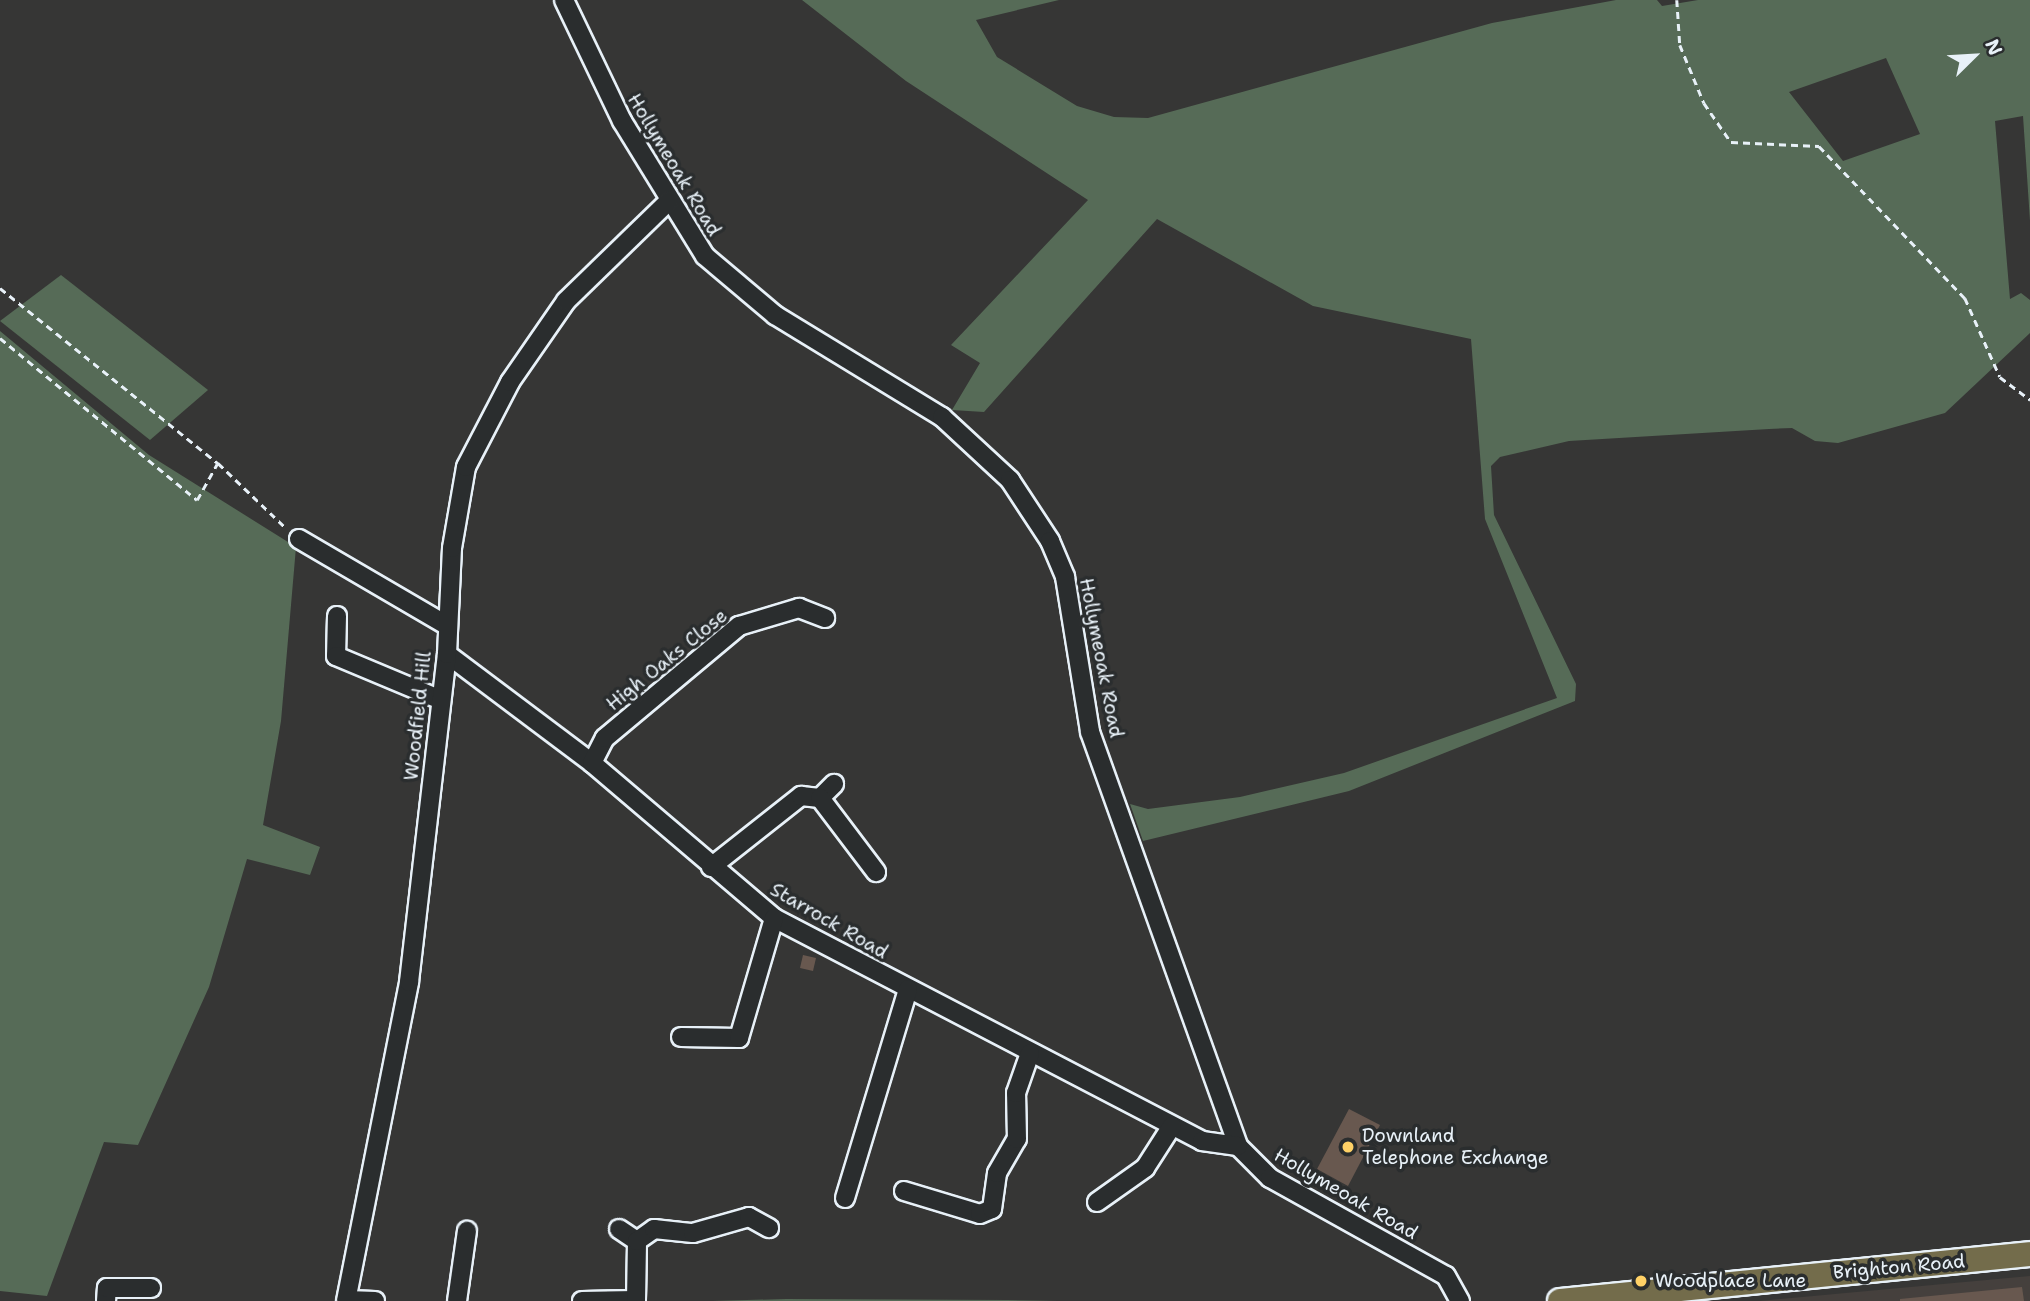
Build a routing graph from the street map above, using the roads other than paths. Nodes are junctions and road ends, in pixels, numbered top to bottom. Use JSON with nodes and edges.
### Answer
{"nodes":[{"id":1,"x":564,"y":0,"type":"edge"},
{"id":2,"x":669,"y":201,"type":"junction"},
{"id":3,"x":299,"y":539,"type":"road end"},
{"id":4,"x":337,"y":617,"type":"dead end"},
{"id":5,"x":825,"y":618,"type":"dead end"},
{"id":6,"x":446,"y":625,"type":"junction"},
{"id":7,"x":447,"y":654,"type":"junction"},
{"id":8,"x":441,"y":701,"type":"junction"},
{"id":9,"x":592,"y":763,"type":"junction"},
{"id":10,"x":834,"y":784,"type":"dead end"},
{"id":11,"x":820,"y":798,"type":"junction"},
{"id":12,"x":711,"y":867,"type":"junction"},
{"id":13,"x":876,"y":872,"type":"dead end"},
{"id":14,"x":774,"y":918,"type":"junction"},
{"id":15,"x":908,"y":989,"type":"junction"},
{"id":16,"x":681,"y":1037,"type":"dead end"},
{"id":17,"x":1030,"y":1053,"type":"junction"},
{"id":18,"x":1172,"y":1125,"type":"junction"},
{"id":19,"x":1238,"y":1146,"type":"junction"},
{"id":20,"x":904,"y":1191,"type":"dead end"},
{"id":21,"x":845,"y":1198,"type":"dead end"},
{"id":22,"x":1097,"y":1202,"type":"dead end"},
{"id":23,"x":769,"y":1228,"type":"dead end"},
{"id":24,"x":619,"y":1229,"type":"dead end"},
{"id":25,"x":467,"y":1231,"type":"dead end"},
{"id":26,"x":637,"y":1241,"type":"junction"},
{"id":27,"x":2030,"y":1254,"type":"edge"},
{"id":28,"x":150,"y":1287,"type":"dead end"},
{"id":29,"x":1643,"y":1296,"type":"edge"},
{"id":30,"x":106,"y":1301,"type":"edge"},
{"id":31,"x":346,"y":1301,"type":"edge"},
{"id":32,"x":375,"y":1301,"type":"edge"},
{"id":33,"x":457,"y":1301,"type":"edge"},
{"id":34,"x":582,"y":1301,"type":"edge"},
{"id":35,"x":1460,"y":1301,"type":"edge"},
{"id":36,"x":1560,"y":1301,"type":"edge"}],
"edges":[{"from":1,"to":2,"type":"street","name":"Hollymeoak Road"},
{"from":2,"to":6,"type":"street","name":"Woodfield Hill"},
{"from":2,"to":19,"type":"street","name":"Hollymeoak Road"},
{"from":3,"to":6,"type":"street"},
{"from":4,"to":8,"type":"street"},
{"from":5,"to":9,"type":"street","name":"High Oaks Close"},
{"from":6,"to":7,"type":"street","name":"Woodfield Hill"},
{"from":7,"to":8,"type":"street","name":"Woodfield Hill"},
{"from":7,"to":9,"type":"street","name":"Starrock Road"},
{"from":8,"to":31,"type":"street","name":"Woodfield Hill"},
{"from":9,"to":12,"type":"street","name":"Starrock Road"},
{"from":10,"to":11,"type":"street"},
{"from":11,"to":12,"type":"street"},
{"from":11,"to":13,"type":"street"},
{"from":12,"to":14,"type":"street","name":"Starrock Road"},
{"from":14,"to":15,"type":"street","name":"Starrock Road"},
{"from":14,"to":16,"type":"street"},
{"from":15,"to":17,"type":"street","name":"Starrock Road"},
{"from":15,"to":21,"type":"street"},
{"from":17,"to":18,"type":"street","name":"Starrock Road"},
{"from":17,"to":20,"type":"street"},
{"from":18,"to":19,"type":"street","name":"Starrock Road"},
{"from":18,"to":22,"type":"street"},
{"from":19,"to":35,"type":"street","name":"Hollymeoak Road"},
{"from":23,"to":26,"type":"street"},
{"from":24,"to":26,"type":"street"},
{"from":25,"to":33,"type":"street"},
{"from":26,"to":34,"type":"street"},
{"from":27,"to":29,"type":"highway","name":"Brighton Road"},
{"from":28,"to":30,"type":"street"},
{"from":29,"to":36,"type":"highway","name":"Brighton Road"},
{"from":31,"to":32,"type":"street"}]}
